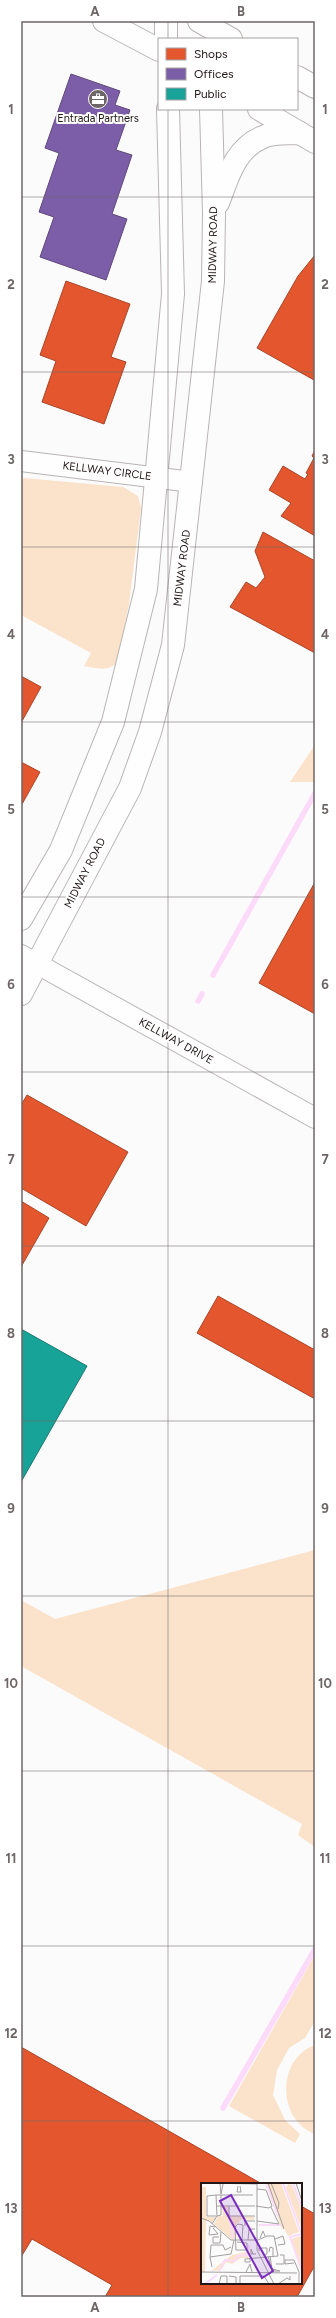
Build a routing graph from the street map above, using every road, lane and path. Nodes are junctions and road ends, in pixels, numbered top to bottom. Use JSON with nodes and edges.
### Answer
{"nodes":[{"id":1,"x":104,"y":21,"type":"edge"},
{"id":2,"x":166,"y":21,"type":"edge"},
{"id":3,"x":205,"y":26,"type":"edge"},
{"id":4,"x":166,"y":38,"type":"edge"},
{"id":5,"x":229,"y":38,"type":"edge"},
{"id":6,"x":158,"y":49,"type":"edge"},
{"id":7,"x":298,"y":78,"type":"edge"},
{"id":8,"x":315,"y":87,"type":"edge"},
{"id":9,"x":168,"y":110,"type":"edge"},
{"id":10,"x":211,"y":110,"type":"edge"},
{"id":11,"x":261,"y":110,"type":"edge"},
{"id":12,"x":307,"y":138,"type":"edge"},
{"id":13,"x":214,"y":213,"type":"junction"},
{"id":14,"x":21,"y":462,"type":"edge"},
{"id":15,"x":157,"y":477,"type":"junction"},
{"id":16,"x":192,"y":482,"type":"junction"},
{"id":17,"x":21,"y":919,"type":"edge"},
{"id":18,"x":29,"y":960,"type":"edge"},
{"id":19,"x":21,"y":994,"type":"edge"},
{"id":20,"x":315,"y":1118,"type":"edge"}],
"edges":[{"from":1,"to":6,"type":"main road"},
{"from":2,"to":4,"type":"main road"},
{"from":3,"to":5,"type":"main road"},
{"from":7,"to":8,"type":"main road"},
{"from":9,"to":15,"type":"main road"},
{"from":10,"to":13,"type":"main road","name":"MIDWAY ROAD"},
{"from":11,"to":12,"type":"main road"},
{"from":12,"to":13,"type":"main road"},
{"from":13,"to":16,"type":"main road","name":"MIDWAY ROAD"},
{"from":14,"to":15,"type":"street","name":"KELLWAY CIRCLE"},
{"from":15,"to":16,"type":"street","name":"KELLWAY CIRCLE"},
{"from":15,"to":17,"type":"main road"},
{"from":16,"to":18,"type":"main road","name":"MIDWAY ROAD"},
{"from":18,"to":19,"type":"main road","name":"MIDWAY ROAD"},
{"from":18,"to":20,"type":"street","name":"KELLWAY DRIVE"}]}
